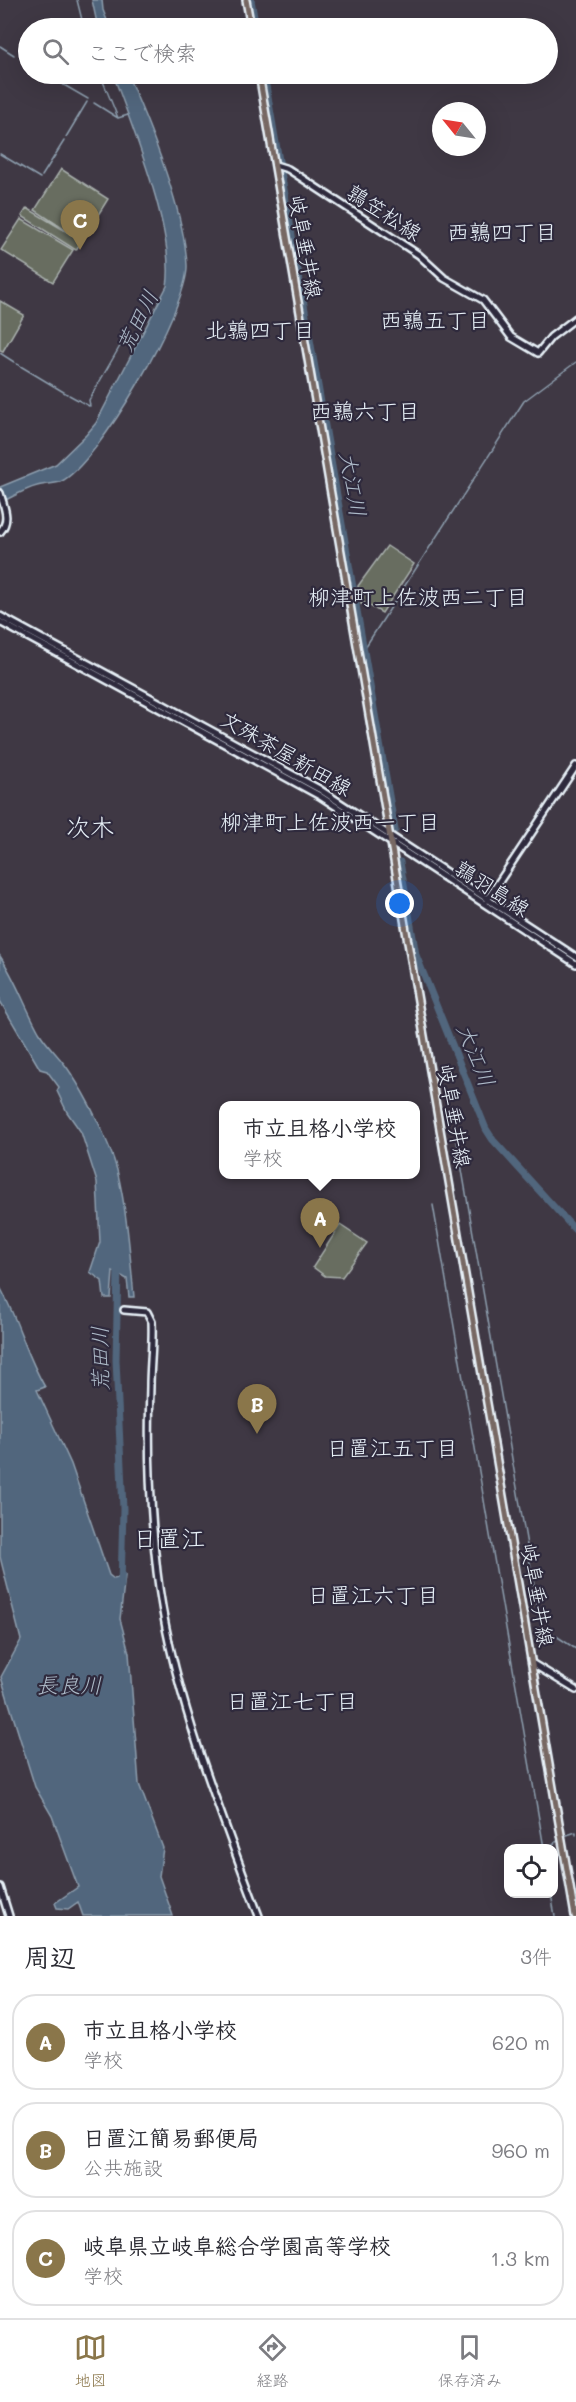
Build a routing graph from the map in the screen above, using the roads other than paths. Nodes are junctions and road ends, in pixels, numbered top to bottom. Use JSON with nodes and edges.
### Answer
{"nodes":[{"id":1,"x":246,"y":0,"type":"edge"},
{"id":2,"x":249,"y":18,"type":"edge"},
{"id":3,"x":261,"y":84,"type":"edge"},
{"id":4,"x":278,"y":165,"type":"junction"},
{"id":5,"x":576,"y":318,"type":"edge"},
{"id":6,"x":0,"y":493,"type":"edge"},
{"id":7,"x":0,"y":532,"type":"edge"},
{"id":8,"x":0,"y":616,"type":"edge"},
{"id":9,"x":0,"y":622,"type":"edge"},
{"id":10,"x":19,"y":629,"type":"junction"},
{"id":11,"x":576,"y":766,"type":"edge"},
{"id":12,"x":390,"y":839,"type":"junction"},
{"id":13,"x":487,"y":901,"type":"junction"},
{"id":14,"x":576,"y":957,"type":"edge"},
{"id":15,"x":576,"y":964,"type":"edge"},
{"id":16,"x":124,"y":1310,"type":"dead end"},
{"id":17,"x":533,"y":1664,"type":"junction"},
{"id":18,"x":576,"y":1690,"type":"edge"},
{"id":19,"x":0,"y":1887,"type":"edge"},
{"id":20,"x":9,"y":1916,"type":"edge"},
{"id":21,"x":259,"y":1916,"type":"edge"},
{"id":22,"x":575,"y":1916,"type":"edge"}],
"edges":[{"from":1,"to":2,"type":"main road"},
{"from":3,"to":4,"type":"main road","name":"岐阜垂井線"},
{"from":4,"to":5,"type":"main road","name":"鶉笠松線"},
{"from":4,"to":12,"type":"main road","name":"岐阜垂井線"},
{"from":6,"to":7,"type":"main road"},
{"from":8,"to":10,"type":"main road","name":"文殊茶屋新田線"},
{"from":9,"to":10,"type":"main road","name":"文殊茶屋新田線"},
{"from":10,"to":12,"type":"main road","name":"文殊茶屋新田線"},
{"from":11,"to":13,"type":"main road"},
{"from":12,"to":13,"type":"main road","name":"鶉羽島線"},
{"from":12,"to":17,"type":"main road","name":"岐阜垂井線"},
{"from":13,"to":14,"type":"main road"},
{"from":13,"to":15,"type":"main road","name":"鶉羽島線"},
{"from":16,"to":21,"type":"main road"},
{"from":17,"to":18,"type":"main road"},
{"from":17,"to":22,"type":"main road","name":"岐阜垂井線"},
{"from":19,"to":20,"type":"main road"}]}
